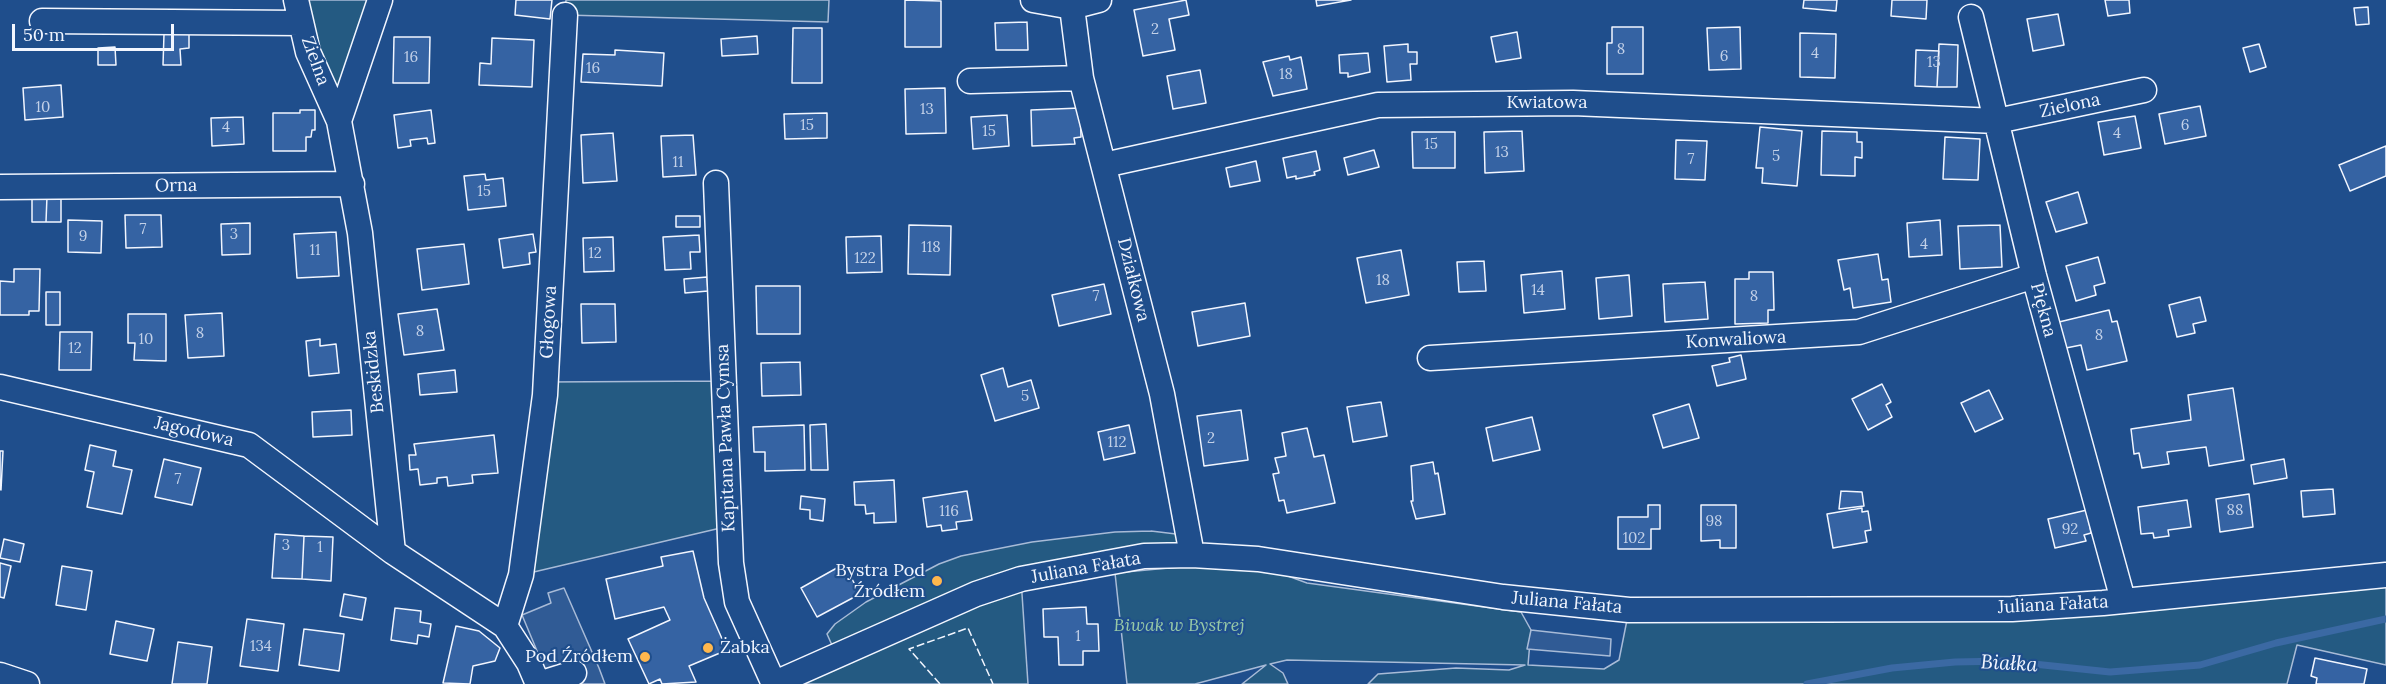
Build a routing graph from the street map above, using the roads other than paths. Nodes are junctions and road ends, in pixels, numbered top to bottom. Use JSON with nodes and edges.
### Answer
{"nodes":[{"id":1,"x":380,"y":0,"type":"edge"},
{"id":2,"x":1033,"y":0,"type":"edge"},
{"id":3,"x":1099,"y":0,"type":"edge"},
{"id":4,"x":1072,"y":7,"type":"junction"},
{"id":5,"x":299,"y":11,"type":"edge"},
{"id":6,"x":565,"y":15,"type":"dead end"},
{"id":7,"x":1971,"y":17,"type":"dead end"},
{"id":8,"x":42,"y":21,"type":"dead end"},
{"id":9,"x":1081,"y":78,"type":"junction"},
{"id":10,"x":970,"y":81,"type":"dead end"},
{"id":11,"x":2144,"y":90,"type":"dead end"},
{"id":12,"x":339,"y":121,"type":"junction"},
{"id":13,"x":1997,"y":121,"type":"junction"},
{"id":14,"x":1104,"y":165,"type":"junction"},
{"id":15,"x":716,"y":183,"type":"dead end"},
{"id":16,"x":352,"y":184,"type":"junction"},
{"id":17,"x":0,"y":187,"type":"edge"},
{"id":18,"x":2034,"y":276,"type":"junction"},
{"id":19,"x":1430,"y":358,"type":"dead end"},
{"id":20,"x":0,"y":387,"type":"edge"},
{"id":21,"x":393,"y":552,"type":"junction"},
{"id":22,"x":1192,"y":555,"type":"junction"},
{"id":23,"x":2386,"y":575,"type":"edge"},
{"id":24,"x":2123,"y":600,"type":"junction"},
{"id":25,"x":505,"y":626,"type":"junction"},
{"id":26,"x":574,"y":673,"type":"dead end"},
{"id":27,"x":0,"y":675,"type":"edge"},
{"id":28,"x":27,"y":684,"type":"edge"},
{"id":29,"x":539,"y":684,"type":"edge"},
{"id":30,"x":774,"y":684,"type":"edge"}],
"edges":[{"from":1,"to":12,"type":"street"},
{"from":2,"to":4,"type":"street"},
{"from":3,"to":4,"type":"street"},
{"from":4,"to":9,"type":"street","name":"Działkowa"},
{"from":5,"to":8,"type":"street"},
{"from":5,"to":12,"type":"street","name":"Zielna"},
{"from":6,"to":25,"type":"street","name":"Głogowa"},
{"from":7,"to":13,"type":"street","name":"Piękna"},
{"from":9,"to":10,"type":"street"},
{"from":9,"to":14,"type":"street","name":"Działkowa"},
{"from":11,"to":13,"type":"street","name":"Zielona"},
{"from":12,"to":16,"type":"street","name":"Beskidzka"},
{"from":13,"to":14,"type":"street","name":"Kwiatowa"},
{"from":13,"to":18,"type":"street","name":"Piękna"},
{"from":14,"to":22,"type":"street","name":"Działkowa"},
{"from":15,"to":30,"type":"street","name":"Kapitana Pawła Cymsa"},
{"from":16,"to":17,"type":"street","name":"Orna"},
{"from":16,"to":21,"type":"street","name":"Beskidzka"},
{"from":18,"to":19,"type":"street","name":"Konwaliowa"},
{"from":18,"to":24,"type":"street","name":"Piękna"},
{"from":20,"to":21,"type":"street","name":"Jagodowa"},
{"from":21,"to":25,"type":"street"},
{"from":22,"to":24,"type":"street","name":"Juliana Fałata"},
{"from":22,"to":30,"type":"street","name":"Juliana Fałata"},
{"from":23,"to":24,"type":"street","name":"Juliana Fałata"},
{"from":25,"to":29,"type":"street"},
{"from":26,"to":29,"type":"street"},
{"from":27,"to":28,"type":"street"}]}
